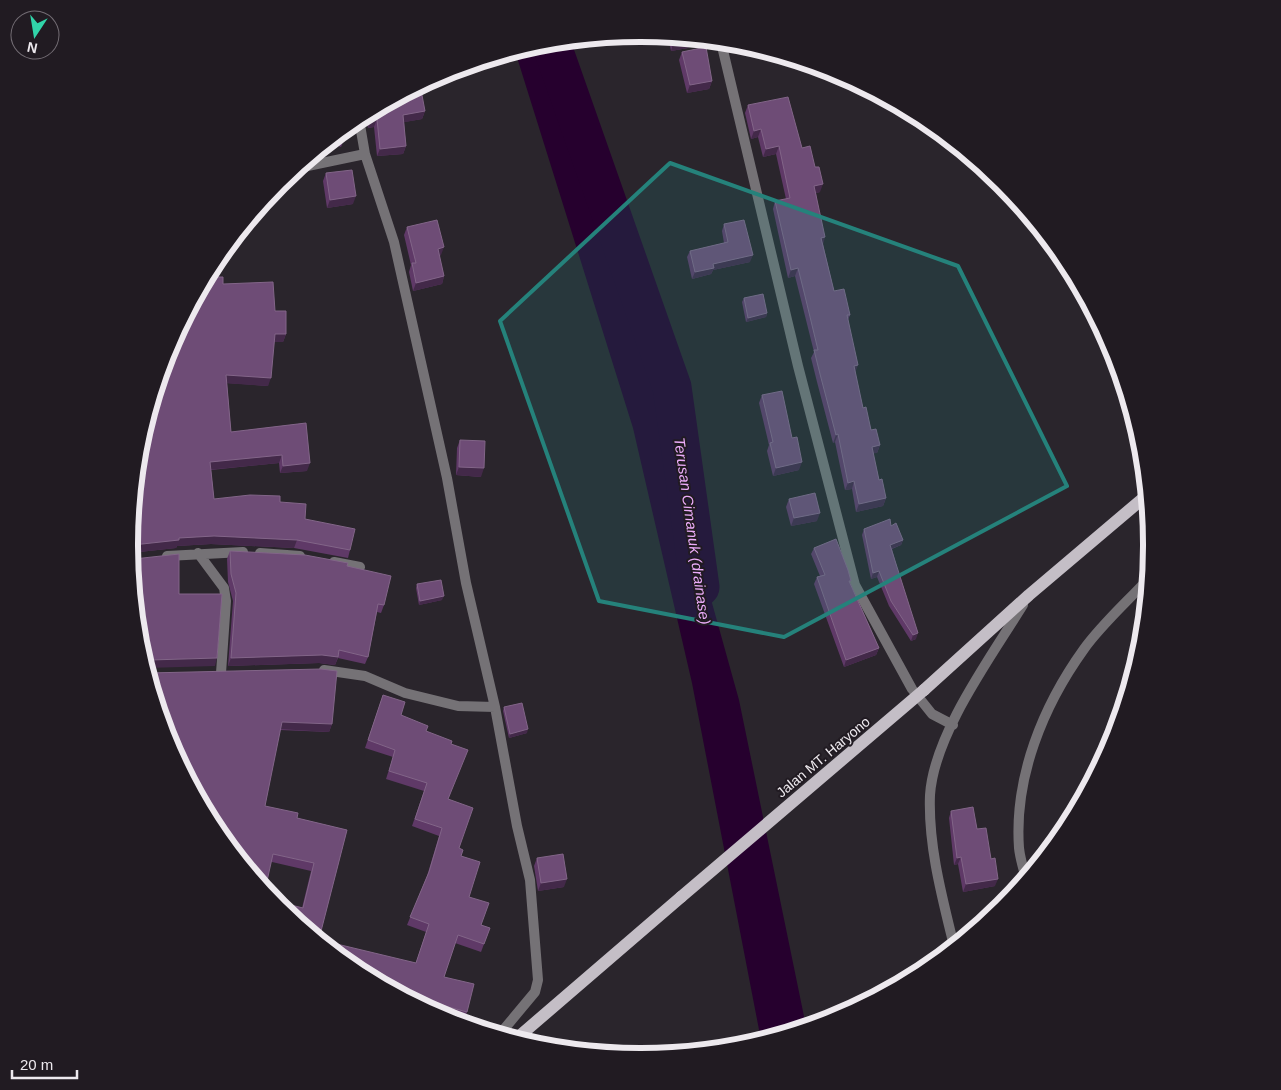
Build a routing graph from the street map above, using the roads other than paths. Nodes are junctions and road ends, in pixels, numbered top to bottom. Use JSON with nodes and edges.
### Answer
{"nodes":[{"id":1,"x":723,"y":50,"type":"edge"},
{"id":2,"x":361,"y":127,"type":"edge"},
{"id":3,"x":365,"y":154,"type":"junction"},
{"id":4,"x":311,"y":165,"type":"edge"},
{"id":5,"x":1141,"y":501,"type":"edge"},
{"id":6,"x":198,"y":553,"type":"junction"},
{"id":7,"x":156,"y":557,"type":"edge"},
{"id":8,"x":360,"y":567,"type":"edge"},
{"id":9,"x":1141,"y":586,"type":"edge"},
{"id":10,"x":1029,"y":595,"type":"junction"},
{"id":11,"x":311,"y":670,"type":"edge"},
{"id":12,"x":221,"y":673,"type":"edge"},
{"id":13,"x":495,"y":707,"type":"junction"},
{"id":14,"x":952,"y":725,"type":"junction"},
{"id":15,"x":1024,"y":869,"type":"edge"},
{"id":16,"x":953,"y":939,"type":"edge"},
{"id":17,"x":505,"y":1028,"type":"edge"},
{"id":18,"x":523,"y":1033,"type":"edge"}],
"edges":[{"from":1,"to":14,"type":"street"},
{"from":2,"to":3,"type":"street"},
{"from":3,"to":4,"type":"street"},
{"from":3,"to":13,"type":"street"},
{"from":5,"to":10,"type":"main road","name":"Jalan MT. Haryono"},
{"from":6,"to":7,"type":"street"},
{"from":6,"to":8,"type":"street"},
{"from":6,"to":12,"type":"street"},
{"from":9,"to":15,"type":"street"},
{"from":10,"to":14,"type":"street"},
{"from":10,"to":18,"type":"main road","name":"Jalan MT. Haryono","bridge":true},
{"from":11,"to":13,"type":"street"},
{"from":13,"to":17,"type":"street"},
{"from":14,"to":16,"type":"street"}]}
